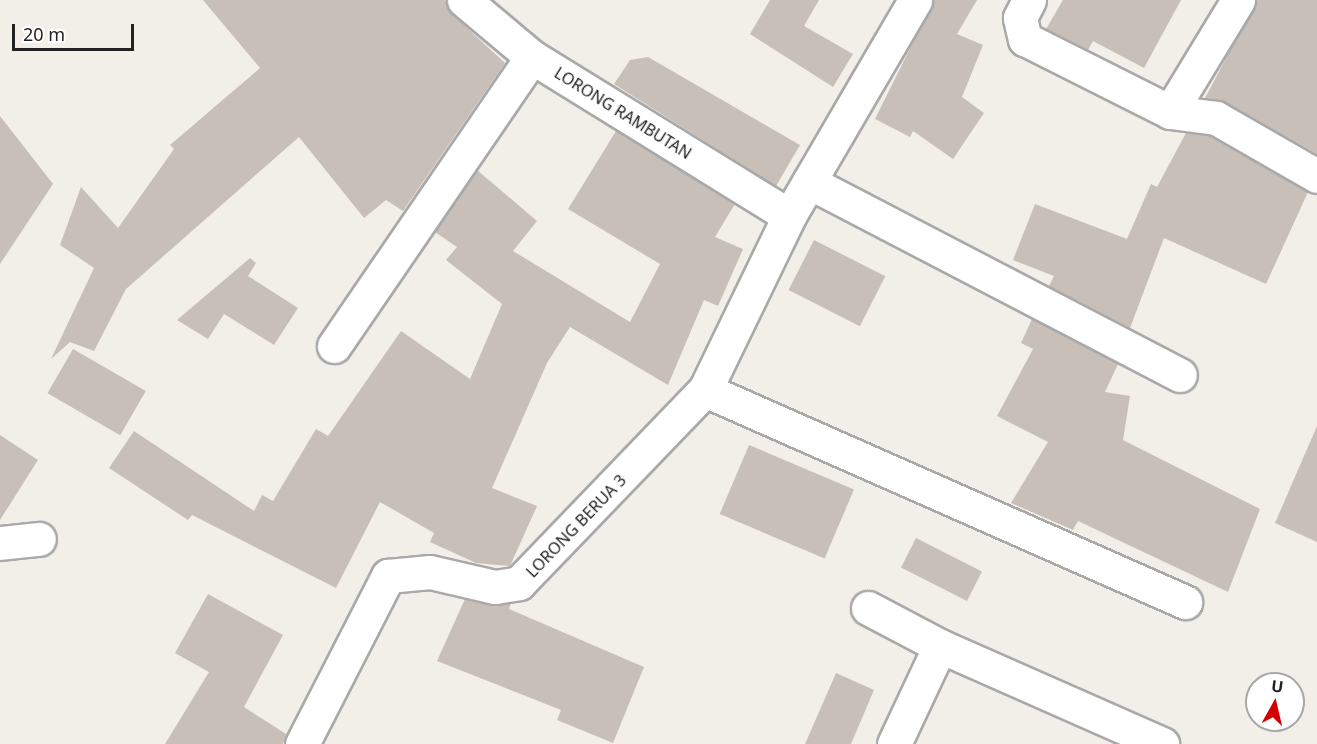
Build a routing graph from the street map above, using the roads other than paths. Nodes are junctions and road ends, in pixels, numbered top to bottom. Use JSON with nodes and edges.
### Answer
{"nodes":[{"id":1,"x":465,"y":0,"type":"edge"},
{"id":2,"x":915,"y":0,"type":"edge"},
{"id":3,"x":1029,"y":0,"type":"edge"},
{"id":4,"x":1238,"y":0,"type":"edge"},
{"id":5,"x":532,"y":57,"type":"junction"},
{"id":6,"x":1170,"y":112,"type":"junction"},
{"id":7,"x":1317,"y":176,"type":"edge"},
{"id":8,"x":809,"y":182,"type":"junction"},
{"id":9,"x":789,"y":216,"type":"junction"},
{"id":10,"x":334,"y":346,"type":"dead end"},
{"id":11,"x":1180,"y":375,"type":"dead end"},
{"id":12,"x":705,"y":390,"type":"junction"},
{"id":13,"x":39,"y":539,"type":"dead end"},
{"id":14,"x":0,"y":543,"type":"edge"},
{"id":15,"x":1185,"y":602,"type":"dead end"},
{"id":16,"x":868,"y":608,"type":"dead end"},
{"id":17,"x":940,"y":646,"type":"junction"},
{"id":18,"x":302,"y":744,"type":"edge"},
{"id":19,"x":894,"y":744,"type":"edge"},
{"id":20,"x":1162,"y":744,"type":"edge"}],
"edges":[{"from":1,"to":5,"type":"street","name":"LORONG RAMBUTAN"},
{"from":2,"to":8,"type":"street"},
{"from":3,"to":6,"type":"street"},
{"from":4,"to":6,"type":"street"},
{"from":5,"to":9,"type":"street","name":"LORONG RAMBUTAN"},
{"from":5,"to":10,"type":"street"},
{"from":6,"to":7,"type":"street"},
{"from":8,"to":9,"type":"street"},
{"from":8,"to":11,"type":"street"},
{"from":9,"to":12,"type":"street"},
{"from":12,"to":15,"type":"street"},
{"from":12,"to":18,"type":"street","name":"LORONG BERUA 3"},
{"from":13,"to":14,"type":"street"},
{"from":16,"to":17,"type":"street"},
{"from":17,"to":19,"type":"street"},
{"from":17,"to":20,"type":"street"}]}
